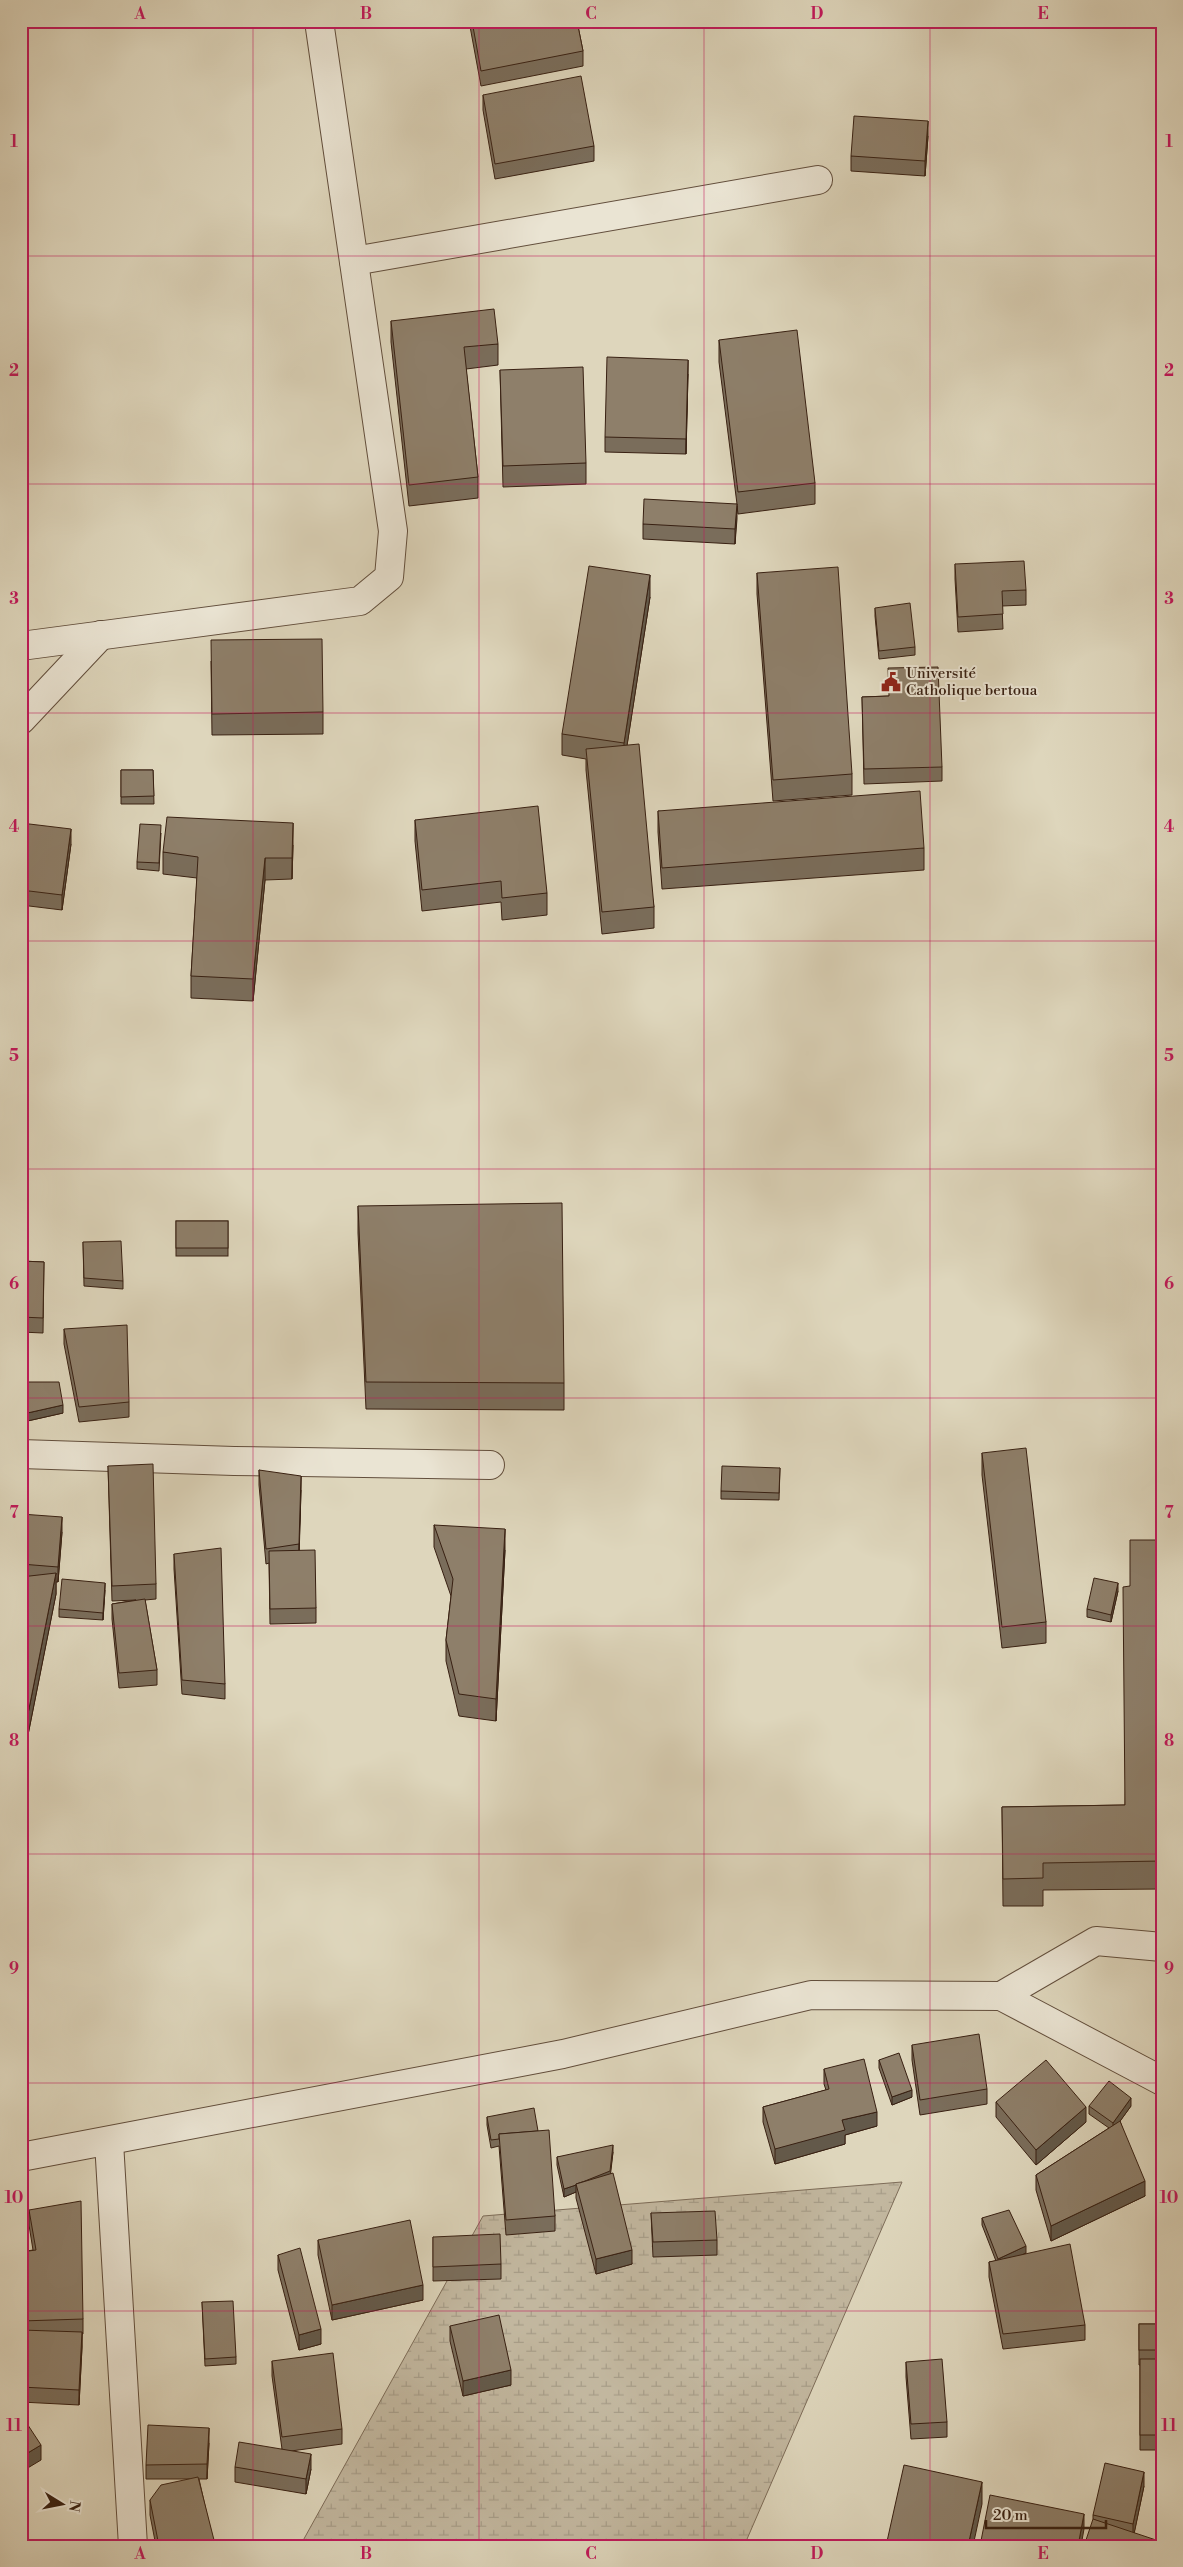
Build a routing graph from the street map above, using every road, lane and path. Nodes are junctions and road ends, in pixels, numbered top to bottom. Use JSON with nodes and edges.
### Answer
{"nodes":[{"id":1,"x":319,"y":21,"type":"edge"},
{"id":2,"x":818,"y":180,"type":"dead end"},
{"id":3,"x":354,"y":262,"type":"junction"},
{"id":4,"x":101,"y":635,"type":"junction"},
{"id":5,"x":21,"y":646,"type":"edge"},
{"id":6,"x":21,"y":720,"type":"edge"},
{"id":7,"x":21,"y":1454,"type":"edge"},
{"id":8,"x":490,"y":1465,"type":"dead end"},
{"id":9,"x":1162,"y":1947,"type":"edge"},
{"id":10,"x":1001,"y":1996,"type":"junction"},
{"id":11,"x":1162,"y":2081,"type":"edge"},
{"id":12,"x":109,"y":2142,"type":"junction"},
{"id":13,"x":21,"y":2157,"type":"edge"},
{"id":14,"x":132,"y":2546,"type":"edge"}],
"edges":[{"from":1,"to":3,"type":"street"},
{"from":2,"to":3,"type":"street"},
{"from":3,"to":4,"type":"street"},
{"from":4,"to":5,"type":"street"},
{"from":4,"to":6,"type":"street"},
{"from":7,"to":8,"type":"street"},
{"from":9,"to":10,"type":"street"},
{"from":10,"to":11,"type":"street"},
{"from":10,"to":12,"type":"street"},
{"from":12,"to":13,"type":"street"},
{"from":12,"to":14,"type":"street"}]}
